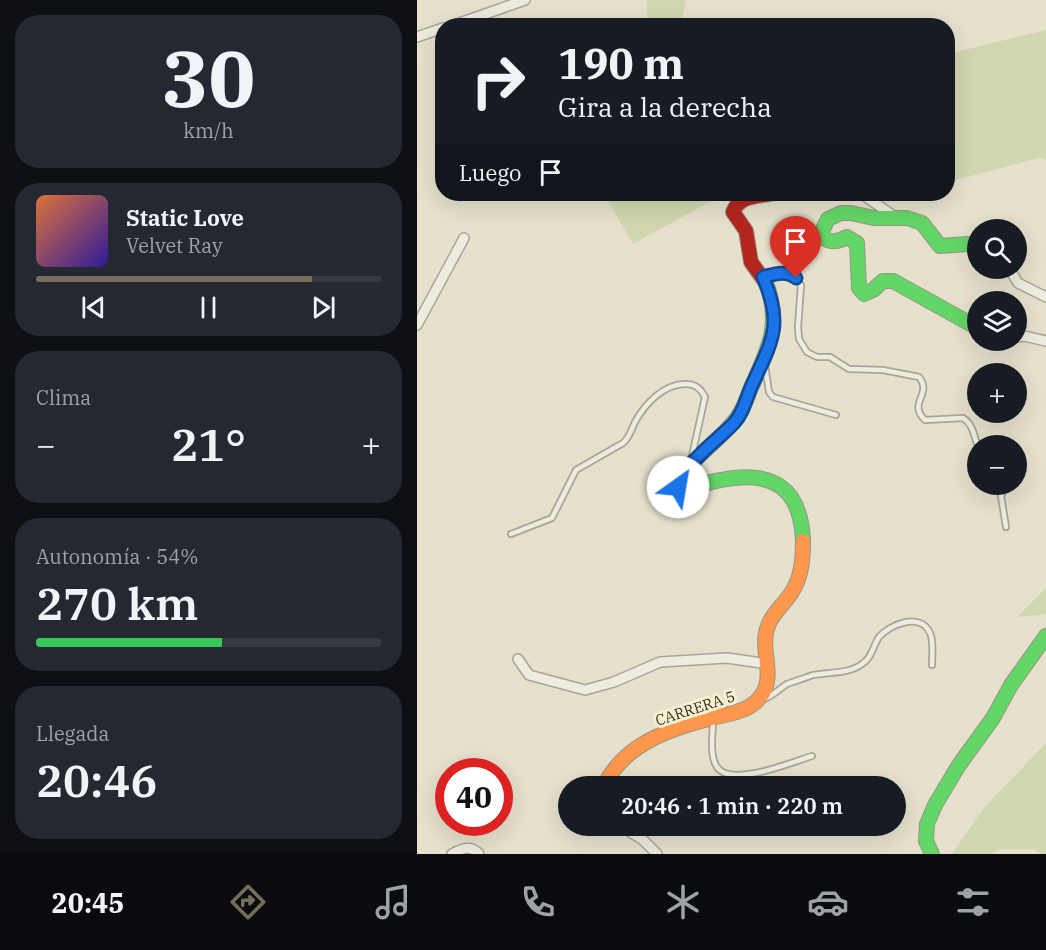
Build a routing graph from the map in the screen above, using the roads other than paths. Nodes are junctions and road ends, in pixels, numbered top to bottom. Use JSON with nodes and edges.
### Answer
{"nodes":[{"id":1,"x":525,"y":0,"type":"edge"},
{"id":2,"x":474,"y":18,"type":"edge"},
{"id":3,"x":435,"y":31,"type":"edge"},
{"id":4,"x":417,"y":37,"type":"edge"},
{"id":5,"x":739,"y":201,"type":"edge"},
{"id":6,"x":872,"y":201,"type":"edge"},
{"id":7,"x":896,"y":218,"type":"junction"},
{"id":8,"x":464,"y":238,"type":"dead end"},
{"id":9,"x":967,"y":244,"type":"edge"},
{"id":10,"x":763,"y":277,"type":"junction"},
{"id":11,"x":1016,"y":279,"type":"edge"},
{"id":12,"x":1046,"y":297,"type":"edge"},
{"id":13,"x":967,"y":322,"type":"edge"},
{"id":14,"x":417,"y":325,"type":"edge"},
{"id":15,"x":1027,"y":337,"type":"edge"},
{"id":16,"x":1046,"y":341,"type":"edge"},
{"id":17,"x":763,"y":362,"type":"junction"},
{"id":18,"x":836,"y":416,"type":"dead end"},
{"id":19,"x":974,"y":435,"type":"edge"},
{"id":20,"x":689,"y":468,"type":"junction"},
{"id":21,"x":1002,"y":495,"type":"edge"},
{"id":22,"x":1006,"y":527,"type":"dead end"},
{"id":23,"x":511,"y":534,"type":"dead end"},
{"id":24,"x":1046,"y":636,"type":"edge"},
{"id":25,"x":518,"y":659,"type":"dead end"},
{"id":26,"x":768,"y":664,"type":"junction"},
{"id":27,"x":932,"y":665,"type":"dead end"},
{"id":28,"x":758,"y":700,"type":"junction"},
{"id":29,"x":713,"y":717,"type":"junction"},
{"id":30,"x":812,"y":756,"type":"dead end"},
{"id":31,"x":608,"y":776,"type":"edge"},
{"id":32,"x":637,"y":836,"type":"edge"},
{"id":33,"x":452,"y":854,"type":"edge"},
{"id":34,"x":479,"y":854,"type":"edge"},
{"id":35,"x":657,"y":854,"type":"edge"},
{"id":36,"x":932,"y":854,"type":"edge"}],
"edges":[{"from":1,"to":2,"type":"street"},
{"from":3,"to":4,"type":"street"},
{"from":5,"to":10,"type":"street"},
{"from":6,"to":7,"type":"street"},
{"from":7,"to":9,"type":"street"},
{"from":7,"to":13,"type":"street"},
{"from":8,"to":14,"type":"street"},
{"from":10,"to":17,"type":"street"},
{"from":10,"to":19,"type":"lane"},
{"from":11,"to":12,"type":"street"},
{"from":15,"to":16,"type":"street"},
{"from":17,"to":18,"type":"lane"},
{"from":17,"to":20,"type":"street"},
{"from":20,"to":23,"type":"lane"},
{"from":20,"to":26,"type":"street","name":"CARRERA 5"},
{"from":21,"to":22,"type":"lane"},
{"from":24,"to":36,"type":"street"},
{"from":25,"to":26,"type":"street"},
{"from":26,"to":28,"type":"street","name":"CARRERA 5"},
{"from":27,"to":28,"type":"lane"},
{"from":28,"to":29,"type":"street","name":"CARRERA 5"},
{"from":29,"to":30,"type":"lane"},
{"from":29,"to":31,"type":"street","name":"CARRERA 5"},
{"from":32,"to":35,"type":"street"},
{"from":33,"to":34,"type":"street"}]}
